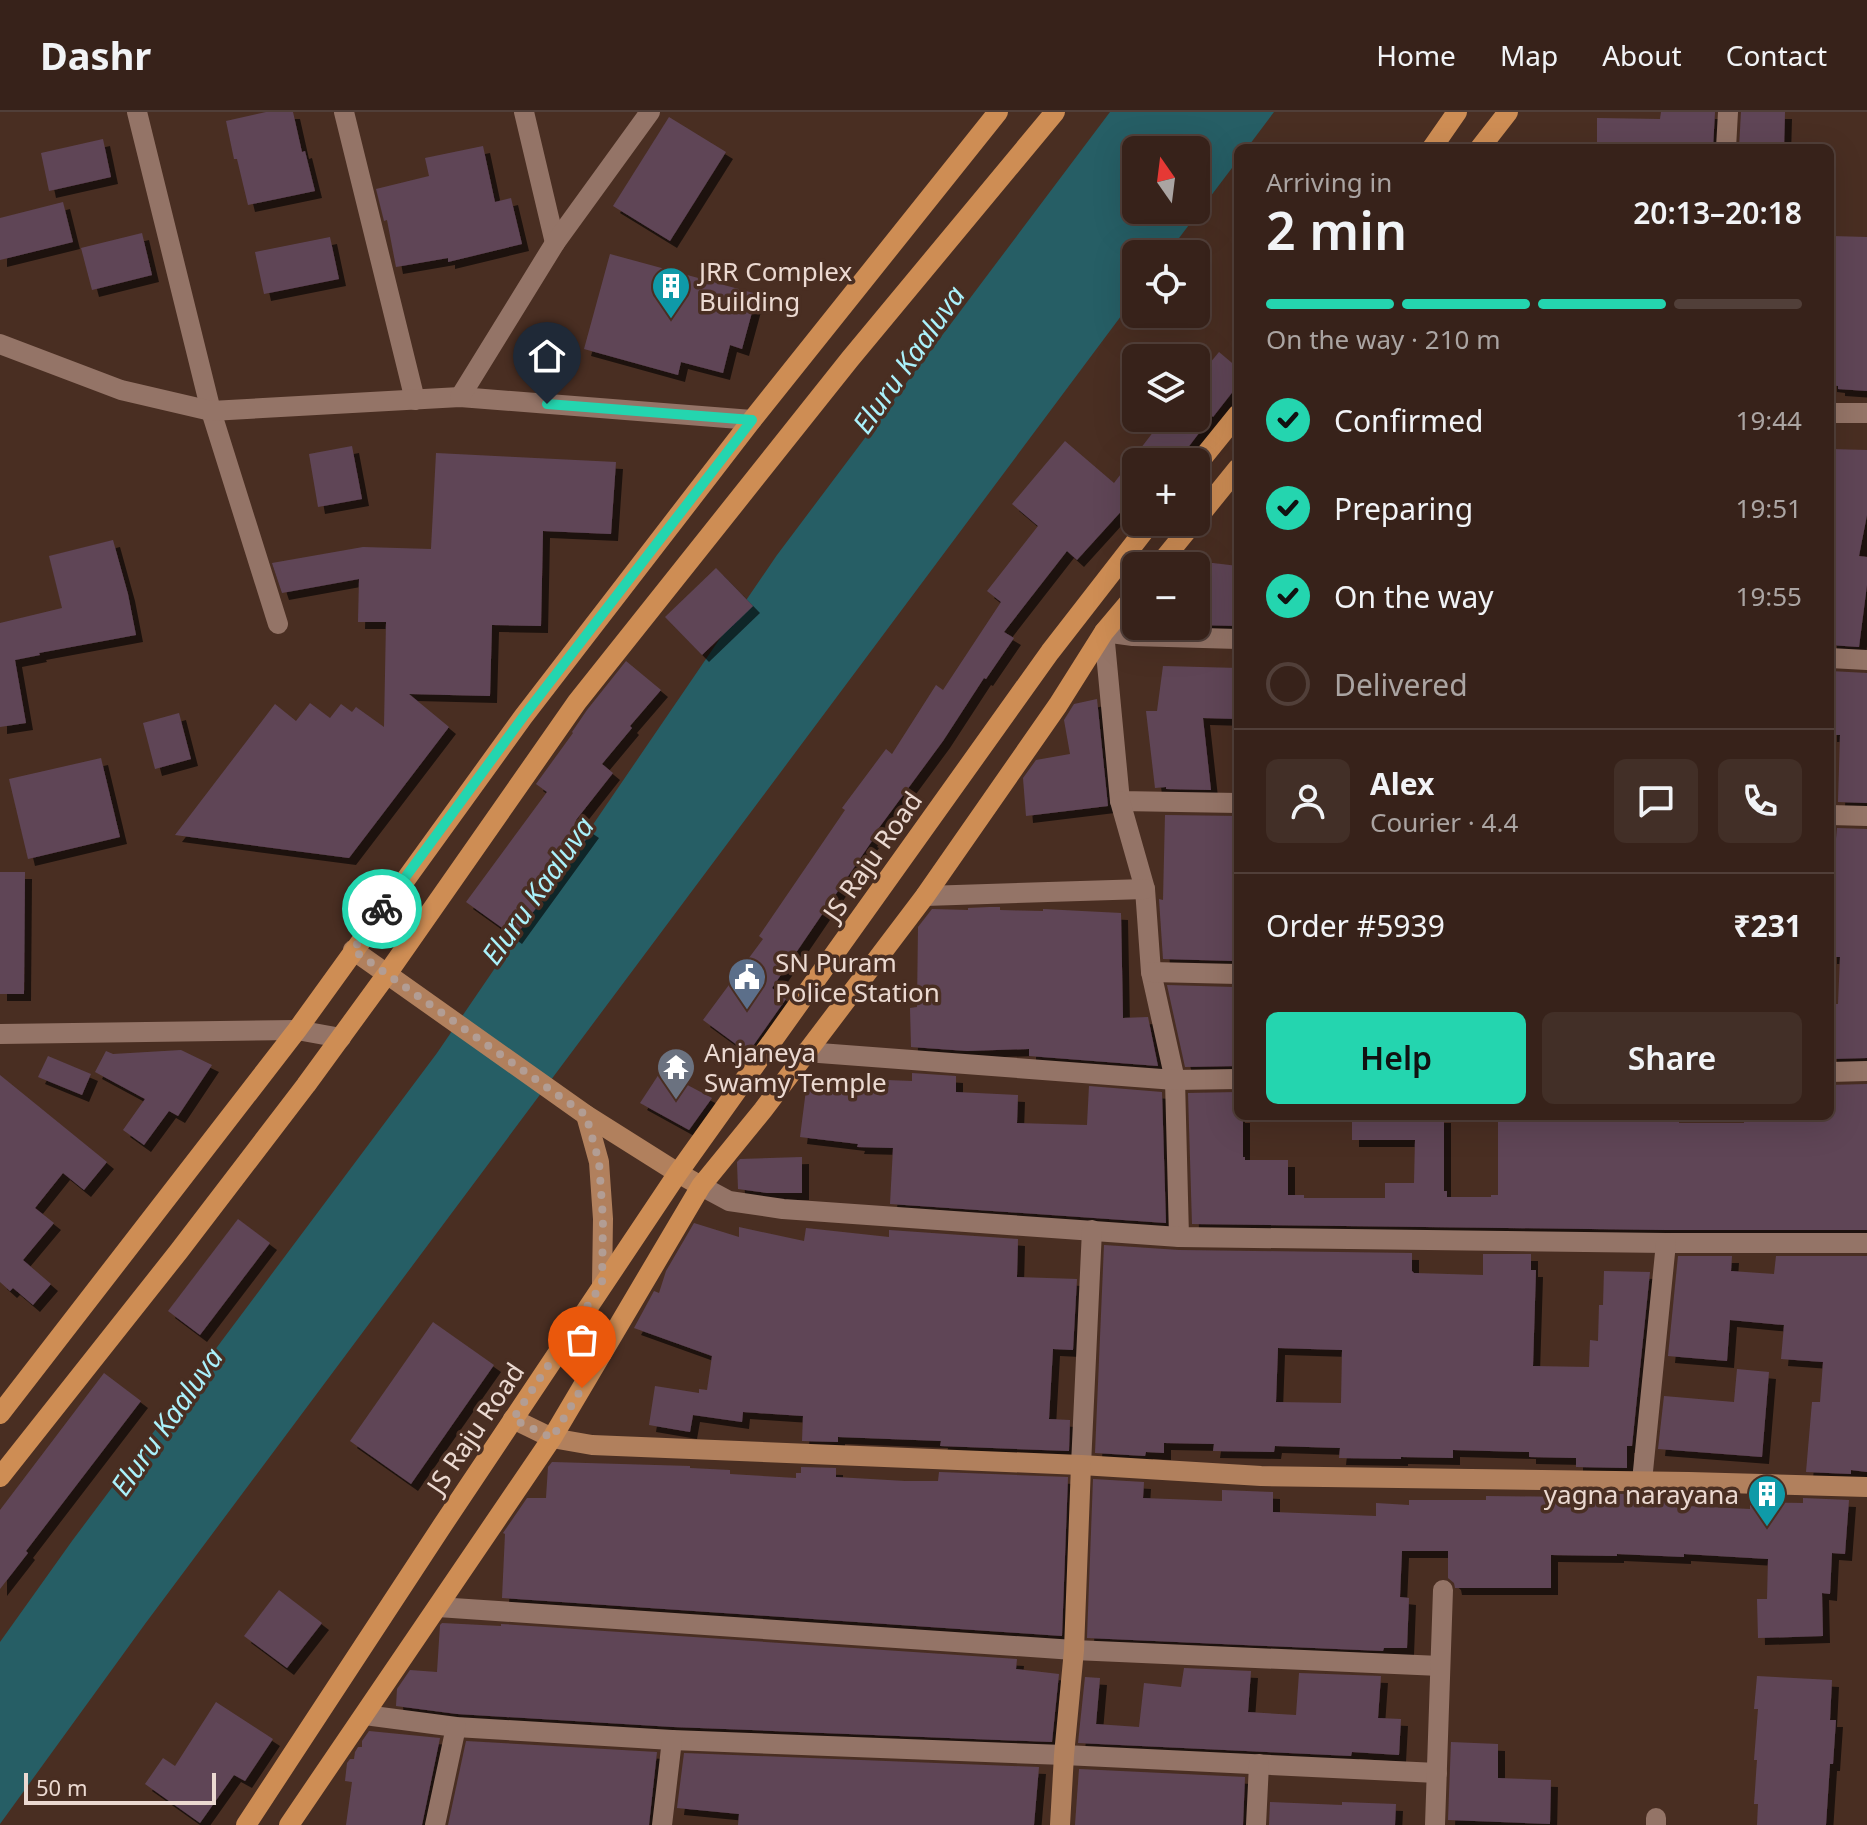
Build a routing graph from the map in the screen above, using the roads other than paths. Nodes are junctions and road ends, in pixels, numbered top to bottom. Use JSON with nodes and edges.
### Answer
{"nodes":[{"id":1,"x":137,"y":112,"type":"edge"},
{"id":2,"x":344,"y":112,"type":"edge"},
{"id":3,"x":524,"y":112,"type":"edge"},
{"id":4,"x":650,"y":112,"type":"edge"},
{"id":5,"x":998,"y":112,"type":"edge"},
{"id":6,"x":1055,"y":112,"type":"edge"},
{"id":7,"x":1457,"y":112,"type":"edge"},
{"id":8,"x":1508,"y":112,"type":"edge"},
{"id":9,"x":1728,"y":112,"type":"edge"},
{"id":10,"x":1435,"y":144,"type":"edge"},
{"id":11,"x":1483,"y":144,"type":"edge"},
{"id":12,"x":1726,"y":144,"type":"edge"},
{"id":13,"x":555,"y":243,"type":"junction"},
{"id":14,"x":0,"y":344,"type":"edge"},
{"id":15,"x":460,"y":397,"type":"junction"},
{"id":16,"x":415,"y":400,"type":"junction"},
{"id":17,"x":211,"y":411,"type":"junction"},
{"id":18,"x":1834,"y":413,"type":"edge"},
{"id":19,"x":1867,"y":413,"type":"edge"},
{"id":20,"x":1234,"y":419,"type":"edge"},
{"id":21,"x":752,"y":420,"type":"junction"},
{"id":22,"x":1210,"y":449,"type":"edge"},
{"id":23,"x":1234,"y":473,"type":"edge"},
{"id":24,"x":1210,"y":503,"type":"edge"},
{"id":25,"x":1140,"y":536,"type":"edge"},
{"id":26,"x":1183,"y":536,"type":"edge"},
{"id":27,"x":1170,"y":552,"type":"edge"},
{"id":28,"x":1122,"y":611,"type":"edge"},
{"id":29,"x":278,"y":624,"type":"dead end"},
{"id":30,"x":1104,"y":632,"type":"junction"},
{"id":31,"x":1234,"y":639,"type":"edge"},
{"id":32,"x":1834,"y":658,"type":"edge"},
{"id":33,"x":1867,"y":660,"type":"edge"},
{"id":34,"x":1120,"y":801,"type":"junction"},
{"id":35,"x":1234,"y":803,"type":"edge"},
{"id":36,"x":1834,"y":815,"type":"edge"},
{"id":37,"x":1867,"y":816,"type":"edge"},
{"id":38,"x":1145,"y":889,"type":"junction"},
{"id":39,"x":925,"y":896,"type":"junction"},
{"id":40,"x":353,"y":950,"type":"junction"},
{"id":41,"x":1151,"y":972,"type":"junction"},
{"id":42,"x":387,"y":974,"type":"junction"},
{"id":43,"x":1234,"y":974,"type":"edge"},
{"id":44,"x":297,"y":1030,"type":"junction"},
{"id":45,"x":0,"y":1034,"type":"edge"},
{"id":46,"x":341,"y":1038,"type":"junction"},
{"id":47,"x":806,"y":1052,"type":"junction"},
{"id":48,"x":1867,"y":1071,"type":"edge"},
{"id":49,"x":1834,"y":1072,"type":"edge"},
{"id":50,"x":1234,"y":1079,"type":"edge"},
{"id":51,"x":1175,"y":1080,"type":"junction"},
{"id":52,"x":586,"y":1115,"type":"junction"},
{"id":53,"x":678,"y":1173,"type":"junction"},
{"id":54,"x":701,"y":1186,"type":"junction"},
{"id":55,"x":1092,"y":1230,"type":"junction"},
{"id":56,"x":1179,"y":1237,"type":"junction"},
{"id":57,"x":1666,"y":1243,"type":"junction"},
{"id":58,"x":1867,"y":1243,"type":"edge"},
{"id":59,"x":602,"y":1284,"type":"junction"},
{"id":60,"x":0,"y":1414,"type":"edge"},
{"id":61,"x":513,"y":1419,"type":"junction"},
{"id":62,"x":552,"y":1438,"type":"junction"},
{"id":63,"x":1081,"y":1465,"type":"junction"},
{"id":64,"x":0,"y":1477,"type":"edge"},
{"id":65,"x":1642,"y":1481,"type":"junction"},
{"id":66,"x":1867,"y":1487,"type":"edge"},
{"id":67,"x":1443,"y":1590,"type":"dead end"},
{"id":68,"x":438,"y":1607,"type":"junction"},
{"id":69,"x":1074,"y":1650,"type":"junction"},
{"id":70,"x":1440,"y":1666,"type":"junction"},
{"id":71,"x":365,"y":1715,"type":"junction"},
{"id":72,"x":456,"y":1727,"type":"junction"},
{"id":73,"x":672,"y":1740,"type":"junction"},
{"id":74,"x":1064,"y":1755,"type":"junction"},
{"id":75,"x":1259,"y":1764,"type":"junction"},
{"id":76,"x":1437,"y":1773,"type":"junction"},
{"id":77,"x":246,"y":1825,"type":"edge"},
{"id":78,"x":289,"y":1825,"type":"edge"},
{"id":79,"x":435,"y":1825,"type":"edge"},
{"id":80,"x":662,"y":1825,"type":"edge"},
{"id":81,"x":1060,"y":1825,"type":"edge"},
{"id":82,"x":1256,"y":1825,"type":"edge"},
{"id":83,"x":1435,"y":1825,"type":"edge"}],
"edges":[{"from":1,"to":17,"type":"street"},
{"from":2,"to":16,"type":"street"},
{"from":3,"to":13,"type":"street"},
{"from":4,"to":13,"type":"street"},
{"from":5,"to":21,"type":"main road"},
{"from":6,"to":42,"type":"main road"},
{"from":7,"to":10,"type":"main road"},
{"from":8,"to":11,"type":"main road"},
{"from":9,"to":12,"type":"street"},
{"from":13,"to":15,"type":"street"},
{"from":14,"to":17,"type":"street"},
{"from":15,"to":16,"type":"street"},
{"from":15,"to":21,"type":"street"},
{"from":16,"to":17,"type":"street"},
{"from":17,"to":29,"type":"street"},
{"from":18,"to":19,"type":"street"},
{"from":20,"to":22,"type":"main road"},
{"from":21,"to":40,"type":"main road"},
{"from":23,"to":24,"type":"main road"},
{"from":25,"to":53,"type":"main road","name":"JS Raju Road"},
{"from":26,"to":27,"type":"main road"},
{"from":28,"to":30,"type":"main road"},
{"from":30,"to":31,"type":"street"},
{"from":30,"to":34,"type":"street"},
{"from":30,"to":39,"type":"main road"},
{"from":32,"to":33,"type":"street"},
{"from":34,"to":35,"type":"street"},
{"from":34,"to":38,"type":"street"},
{"from":36,"to":37,"type":"street"},
{"from":38,"to":39,"type":"street"},
{"from":38,"to":41,"type":"street"},
{"from":39,"to":47,"type":"main road"},
{"from":40,"to":42,"type":"street"},
{"from":40,"to":44,"type":"main road"},
{"from":41,"to":43,"type":"street"},
{"from":41,"to":51,"type":"street"},
{"from":42,"to":46,"type":"main road"},
{"from":42,"to":52,"type":"street"},
{"from":44,"to":45,"type":"street"},
{"from":44,"to":46,"type":"street"},
{"from":44,"to":60,"type":"main road"},
{"from":46,"to":64,"type":"main road"},
{"from":47,"to":51,"type":"street"},
{"from":47,"to":54,"type":"main road"},
{"from":48,"to":49,"type":"street"},
{"from":50,"to":51,"type":"street"},
{"from":51,"to":56,"type":"street"},
{"from":52,"to":53,"type":"street"},
{"from":52,"to":59,"type":"street"},
{"from":53,"to":54,"type":"street"},
{"from":53,"to":59,"type":"main road","name":"JS Raju Road"},
{"from":54,"to":55,"type":"street"},
{"from":54,"to":62,"type":"main road"},
{"from":55,"to":56,"type":"street"},
{"from":55,"to":63,"type":"street"},
{"from":56,"to":57,"type":"street"},
{"from":57,"to":58,"type":"street"},
{"from":57,"to":65,"type":"street"},
{"from":59,"to":61,"type":"main road","name":"JS Raju Road"},
{"from":61,"to":62,"type":"street"},
{"from":61,"to":77,"type":"main road","name":"JS Raju Road"},
{"from":62,"to":63,"type":"street"},
{"from":62,"to":68,"type":"main road"},
{"from":63,"to":65,"type":"street"},
{"from":63,"to":69,"type":"street"},
{"from":65,"to":66,"type":"street"},
{"from":67,"to":70,"type":"street"},
{"from":68,"to":69,"type":"street"},
{"from":68,"to":71,"type":"main road"},
{"from":69,"to":70,"type":"street"},
{"from":69,"to":74,"type":"street"},
{"from":70,"to":76,"type":"street"},
{"from":71,"to":72,"type":"street"},
{"from":71,"to":78,"type":"main road"},
{"from":72,"to":73,"type":"street"},
{"from":72,"to":79,"type":"street"},
{"from":73,"to":74,"type":"street"},
{"from":73,"to":80,"type":"street"},
{"from":74,"to":75,"type":"street"},
{"from":74,"to":81,"type":"street"},
{"from":75,"to":76,"type":"street"},
{"from":75,"to":82,"type":"street"},
{"from":76,"to":83,"type":"street"}]}
